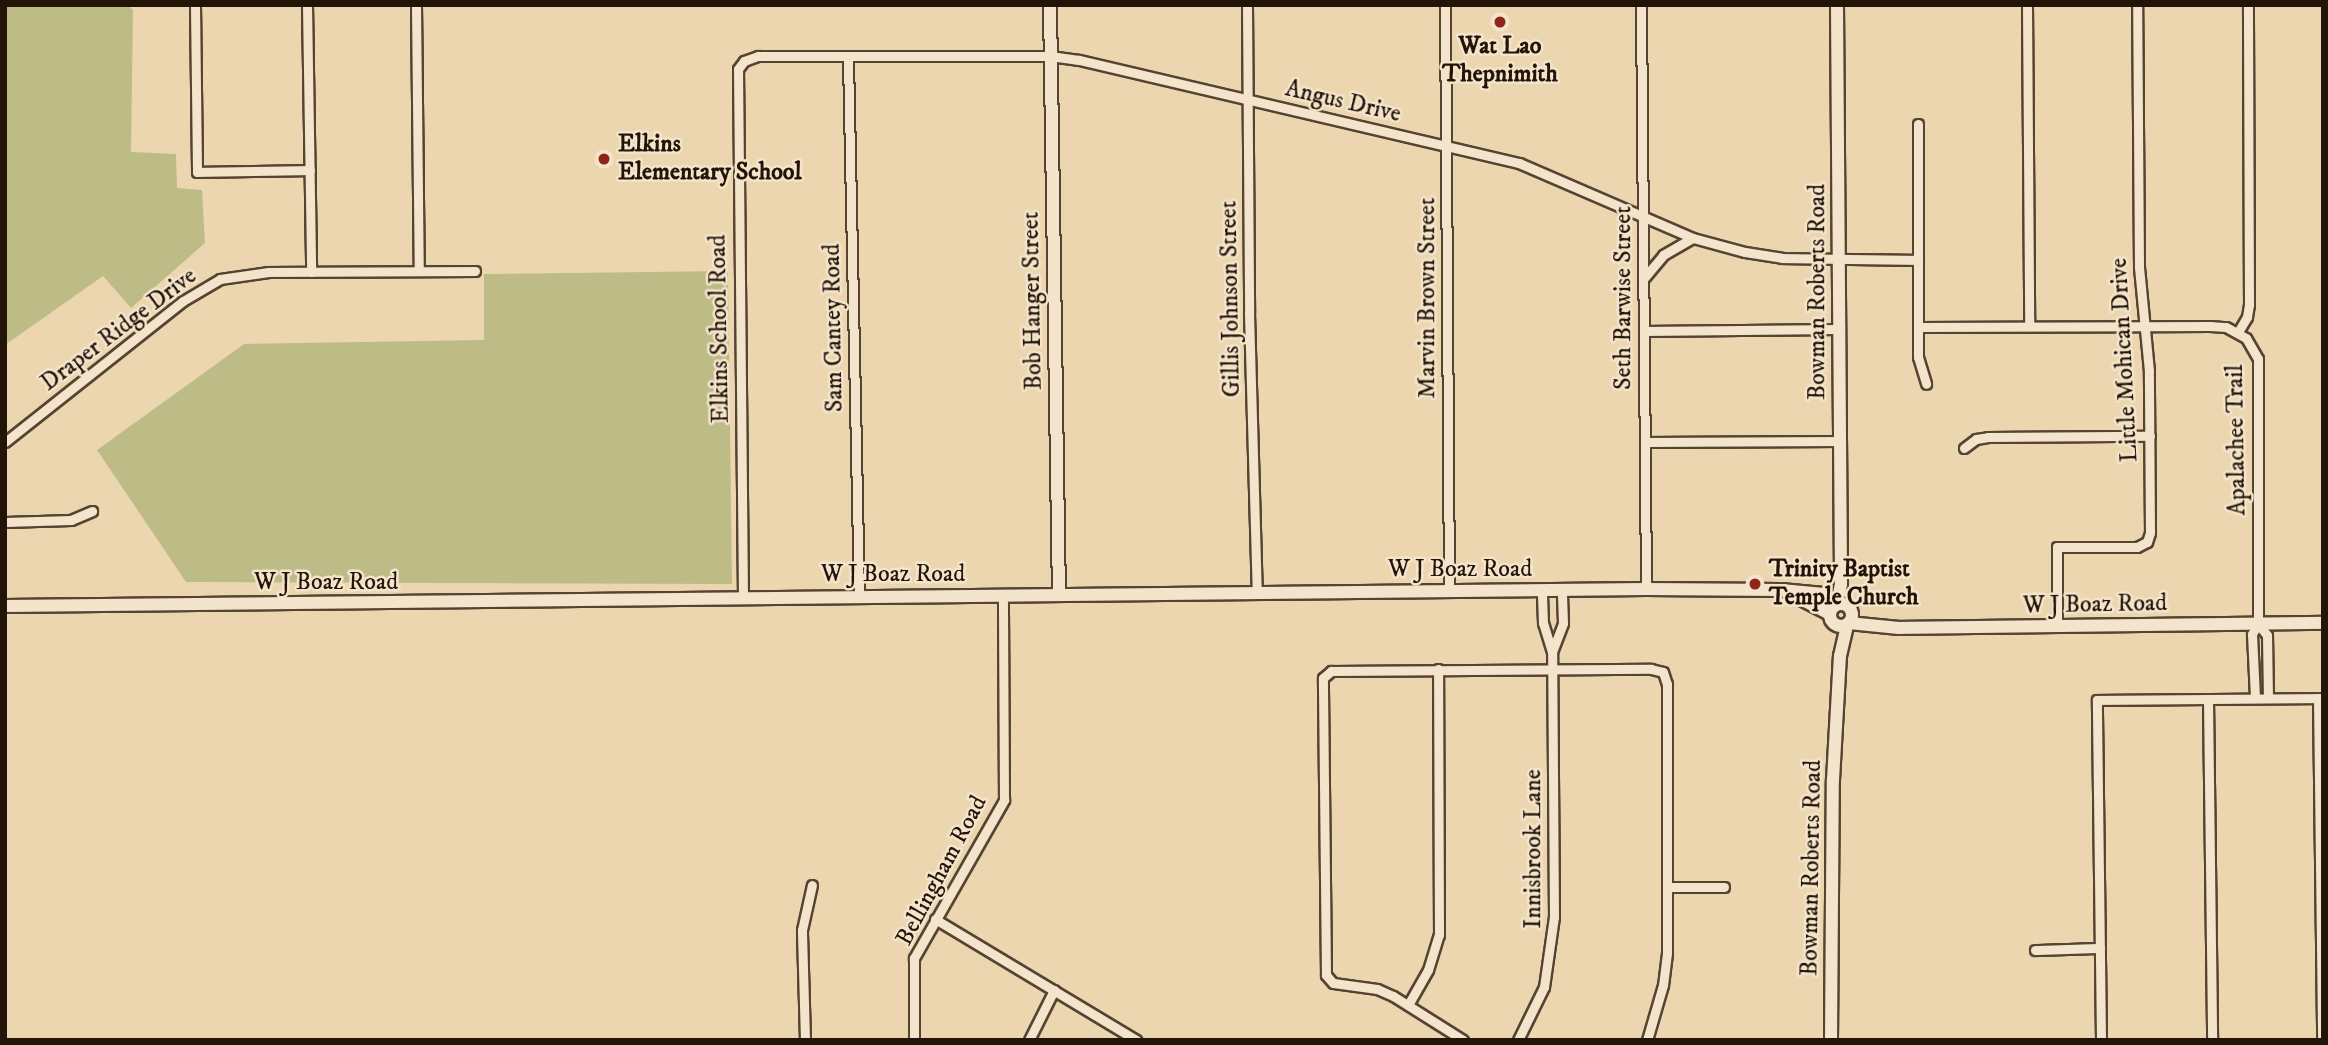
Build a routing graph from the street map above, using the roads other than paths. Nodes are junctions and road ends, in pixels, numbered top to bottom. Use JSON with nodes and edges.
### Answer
{"nodes":[{"id":1,"x":195,"y":5,"type":"edge"},
{"id":2,"x":307,"y":5,"type":"edge"},
{"id":3,"x":416,"y":5,"type":"edge"},
{"id":4,"x":1050,"y":5,"type":"edge"},
{"id":5,"x":1247,"y":5,"type":"edge"},
{"id":6,"x":1445,"y":5,"type":"edge"},
{"id":7,"x":1641,"y":5,"type":"edge"},
{"id":8,"x":1837,"y":5,"type":"edge"},
{"id":9,"x":2027,"y":5,"type":"edge"},
{"id":10,"x":2137,"y":5,"type":"edge"},
{"id":11,"x":2248,"y":5,"type":"edge"},
{"id":12,"x":1050,"y":56,"type":"junction"},
{"id":13,"x":848,"y":58,"type":"junction"},
{"id":14,"x":744,"y":61,"type":"joint"},
{"id":15,"x":1248,"y":101,"type":"junction"},
{"id":16,"x":1918,"y":124,"type":"dead end"},
{"id":17,"x":1446,"y":145,"type":"junction"},
{"id":18,"x":310,"y":170,"type":"junction"},
{"id":19,"x":1643,"y":216,"type":"junction"},
{"id":20,"x":1693,"y":238,"type":"junction"},
{"id":21,"x":1839,"y":260,"type":"junction"},
{"id":22,"x":1918,"y":260,"type":"junction"},
{"id":23,"x":419,"y":271,"type":"junction"},
{"id":24,"x":475,"y":271,"type":"dead end"},
{"id":25,"x":311,"y":272,"type":"junction"},
{"id":26,"x":1643,"y":279,"type":"junction"},
{"id":27,"x":2029,"y":326,"type":"junction"},
{"id":28,"x":2143,"y":326,"type":"junction"},
{"id":29,"x":1919,"y":327,"type":"junction"},
{"id":30,"x":1839,"y":329,"type":"junction"},
{"id":31,"x":1644,"y":331,"type":"junction"},
{"id":32,"x":2238,"y":332,"type":"junction"},
{"id":33,"x":1926,"y":384,"type":"dead end"},
{"id":34,"x":2150,"y":436,"type":"junction"},
{"id":35,"x":1840,"y":441,"type":"junction"},
{"id":36,"x":5,"y":442,"type":"edge"},
{"id":37,"x":1645,"y":442,"type":"junction"},
{"id":38,"x":1964,"y":448,"type":"dead end"},
{"id":39,"x":92,"y":511,"type":"dead end"},
{"id":40,"x":5,"y":522,"type":"edge"},
{"id":41,"x":1646,"y":589,"type":"junction"},
{"id":42,"x":1562,"y":590,"type":"junction"},
{"id":43,"x":1542,"y":591,"type":"junction"},
{"id":44,"x":1449,"y":592,"type":"junction"},
{"id":45,"x":1257,"y":593,"type":"junction"},
{"id":46,"x":1059,"y":595,"type":"junction"},
{"id":47,"x":859,"y":596,"type":"junction"},
{"id":48,"x":1003,"y":596,"type":"junction"},
{"id":49,"x":743,"y":598,"type":"junction"},
{"id":50,"x":5,"y":607,"type":"edge"},
{"id":51,"x":1841,"y":614,"type":"junction"},
{"id":52,"x":2323,"y":623,"type":"edge"},
{"id":53,"x":2258,"y":624,"type":"junction"},
{"id":54,"x":2057,"y":626,"type":"junction"},
{"id":55,"x":1552,"y":652,"type":"junction"},
{"id":56,"x":1438,"y":669,"type":"junction"},
{"id":57,"x":1552,"y":669,"type":"junction"},
{"id":58,"x":2255,"y":698,"type":"junction"},
{"id":59,"x":2268,"y":698,"type":"junction"},
{"id":60,"x":2320,"y":698,"type":"edge"},
{"id":61,"x":2208,"y":699,"type":"junction"},
{"id":62,"x":812,"y":885,"type":"dead end"},
{"id":63,"x":1669,"y":887,"type":"junction"},
{"id":64,"x":1724,"y":887,"type":"dead end"},
{"id":65,"x":934,"y":919,"type":"junction"},
{"id":66,"x":2100,"y":948,"type":"junction"},
{"id":67,"x":2035,"y":950,"type":"dead end"},
{"id":68,"x":2322,"y":988,"type":"edge"},
{"id":69,"x":1054,"y":990,"type":"junction"},
{"id":70,"x":1408,"y":1005,"type":"junction"},
{"id":71,"x":805,"y":1040,"type":"edge"},
{"id":72,"x":914,"y":1040,"type":"edge"},
{"id":73,"x":1029,"y":1040,"type":"edge"},
{"id":74,"x":1136,"y":1040,"type":"edge"},
{"id":75,"x":1463,"y":1040,"type":"edge"},
{"id":76,"x":1518,"y":1040,"type":"edge"},
{"id":77,"x":1647,"y":1040,"type":"edge"},
{"id":78,"x":1831,"y":1040,"type":"edge"},
{"id":79,"x":2101,"y":1040,"type":"edge"},
{"id":80,"x":2212,"y":1040,"type":"edge"},
{"id":81,"x":2322,"y":1040,"type":"edge"}],
"edges":[{"from":1,"to":18,"type":"street"},
{"from":2,"to":18,"type":"street"},
{"from":3,"to":23,"type":"street"},
{"from":4,"to":12,"type":"street","name":"Bob Hanger Street"},
{"from":5,"to":15,"type":"street","name":"Gillis Johnson Street"},
{"from":6,"to":17,"type":"street","name":"Marvin Brown Street"},
{"from":7,"to":19,"type":"street","name":"Seth Barwise Street"},
{"from":8,"to":21,"type":"street","name":"Bowman Roberts Road"},
{"from":9,"to":27,"type":"street"},
{"from":10,"to":28,"type":"street","name":"Little Mohican Drive"},
{"from":11,"to":32,"type":"street"},
{"from":12,"to":13,"type":"street","name":"Angus Drive"},
{"from":12,"to":15,"type":"street","name":"Angus Drive"},
{"from":12,"to":46,"type":"street","name":"Bob Hanger Street"},
{"from":13,"to":14,"type":"street","name":"Angus Drive"},
{"from":13,"to":47,"type":"street","name":"Sam Cantey Road"},
{"from":14,"to":49,"type":"street","name":"Elkins School Road"},
{"from":15,"to":17,"type":"street","name":"Angus Drive"},
{"from":15,"to":45,"type":"street","name":"Gillis Johnson Street"},
{"from":16,"to":22,"type":"street"},
{"from":17,"to":19,"type":"street","name":"Angus Drive"},
{"from":17,"to":44,"type":"street","name":"Marvin Brown Street"},
{"from":18,"to":25,"type":"street"},
{"from":19,"to":20,"type":"street","name":"Angus Drive"},
{"from":19,"to":26,"type":"street","name":"Seth Barwise Street"},
{"from":20,"to":21,"type":"street","name":"Angus Drive"},
{"from":20,"to":26,"type":"street"},
{"from":21,"to":22,"type":"street","name":"Angus Drive"},
{"from":21,"to":30,"type":"street","name":"Bowman Roberts Road"},
{"from":22,"to":29,"type":"street"},
{"from":23,"to":24,"type":"street","name":"Draper Ridge Drive"},
{"from":23,"to":25,"type":"street","name":"Draper Ridge Drive"},
{"from":25,"to":36,"type":"street","name":"Draper Ridge Drive"},
{"from":26,"to":31,"type":"street","name":"Seth Barwise Street"},
{"from":27,"to":28,"type":"street","name":"Apalachee Trail"},
{"from":27,"to":29,"type":"street","name":"Apalachee Trail"},
{"from":28,"to":32,"type":"street","name":"Apalachee Trail"},
{"from":28,"to":34,"type":"street","name":"Little Mohican Drive"},
{"from":29,"to":33,"type":"street"},
{"from":30,"to":31,"type":"street"},
{"from":30,"to":35,"type":"street","name":"Bowman Roberts Road"},
{"from":31,"to":37,"type":"street","name":"Seth Barwise Street"},
{"from":32,"to":53,"type":"street","name":"Apalachee Trail"},
{"from":34,"to":38,"type":"street"},
{"from":34,"to":54,"type":"street","name":"Little Mohican Drive"},
{"from":35,"to":37,"type":"street"},
{"from":35,"to":51,"type":"street","name":"Bowman Roberts Road"},
{"from":37,"to":41,"type":"street","name":"Seth Barwise Street"},
{"from":39,"to":40,"type":"street"},
{"from":41,"to":42,"type":"street","name":"W J Boaz Road"},
{"from":41,"to":51,"type":"street","name":"W J Boaz Road"},
{"from":42,"to":43,"type":"street","name":"W J Boaz Road"},
{"from":42,"to":55,"type":"street","name":"Innisbrook Lane"},
{"from":43,"to":44,"type":"street","name":"W J Boaz Road"},
{"from":43,"to":55,"type":"street","name":"Innisbrook Lane"},
{"from":44,"to":45,"type":"street","name":"W J Boaz Road"},
{"from":45,"to":46,"type":"street","name":"W J Boaz Road"},
{"from":46,"to":48,"type":"street","name":"W J Boaz Road"},
{"from":47,"to":48,"type":"street","name":"W J Boaz Road"},
{"from":47,"to":49,"type":"street","name":"W J Boaz Road"},
{"from":48,"to":65,"type":"street","name":"Bellingham Road"},
{"from":49,"to":50,"type":"street","name":"W J Boaz Road"},
{"from":51,"to":54,"type":"street","name":"W J Boaz Road"},
{"from":51,"to":78,"type":"street","name":"Bowman Roberts Road"},
{"from":52,"to":53,"type":"street","name":"W J Boaz Road"},
{"from":53,"to":54,"type":"street","name":"W J Boaz Road"},
{"from":53,"to":58,"type":"street"},
{"from":53,"to":59,"type":"street"},
{"from":55,"to":57,"type":"street","name":"Innisbrook Lane"},
{"from":56,"to":57,"type":"street"},
{"from":56,"to":70,"type":"street"},
{"from":56,"to":70,"type":"street"},
{"from":57,"to":63,"type":"street"},
{"from":57,"to":76,"type":"street","name":"Innisbrook Lane"},
{"from":58,"to":59,"type":"street"},
{"from":58,"to":61,"type":"street"},
{"from":59,"to":60,"type":"street"},
{"from":60,"to":68,"type":"street"},
{"from":61,"to":66,"type":"street"},
{"from":61,"to":80,"type":"street"},
{"from":62,"to":71,"type":"street"},
{"from":63,"to":64,"type":"street"},
{"from":63,"to":77,"type":"street"},
{"from":65,"to":69,"type":"street"},
{"from":65,"to":72,"type":"street","name":"Bellingham Road"},
{"from":66,"to":67,"type":"street"},
{"from":66,"to":79,"type":"street"},
{"from":68,"to":81,"type":"street"},
{"from":69,"to":73,"type":"street"},
{"from":69,"to":74,"type":"street"},
{"from":70,"to":75,"type":"street"}]}
